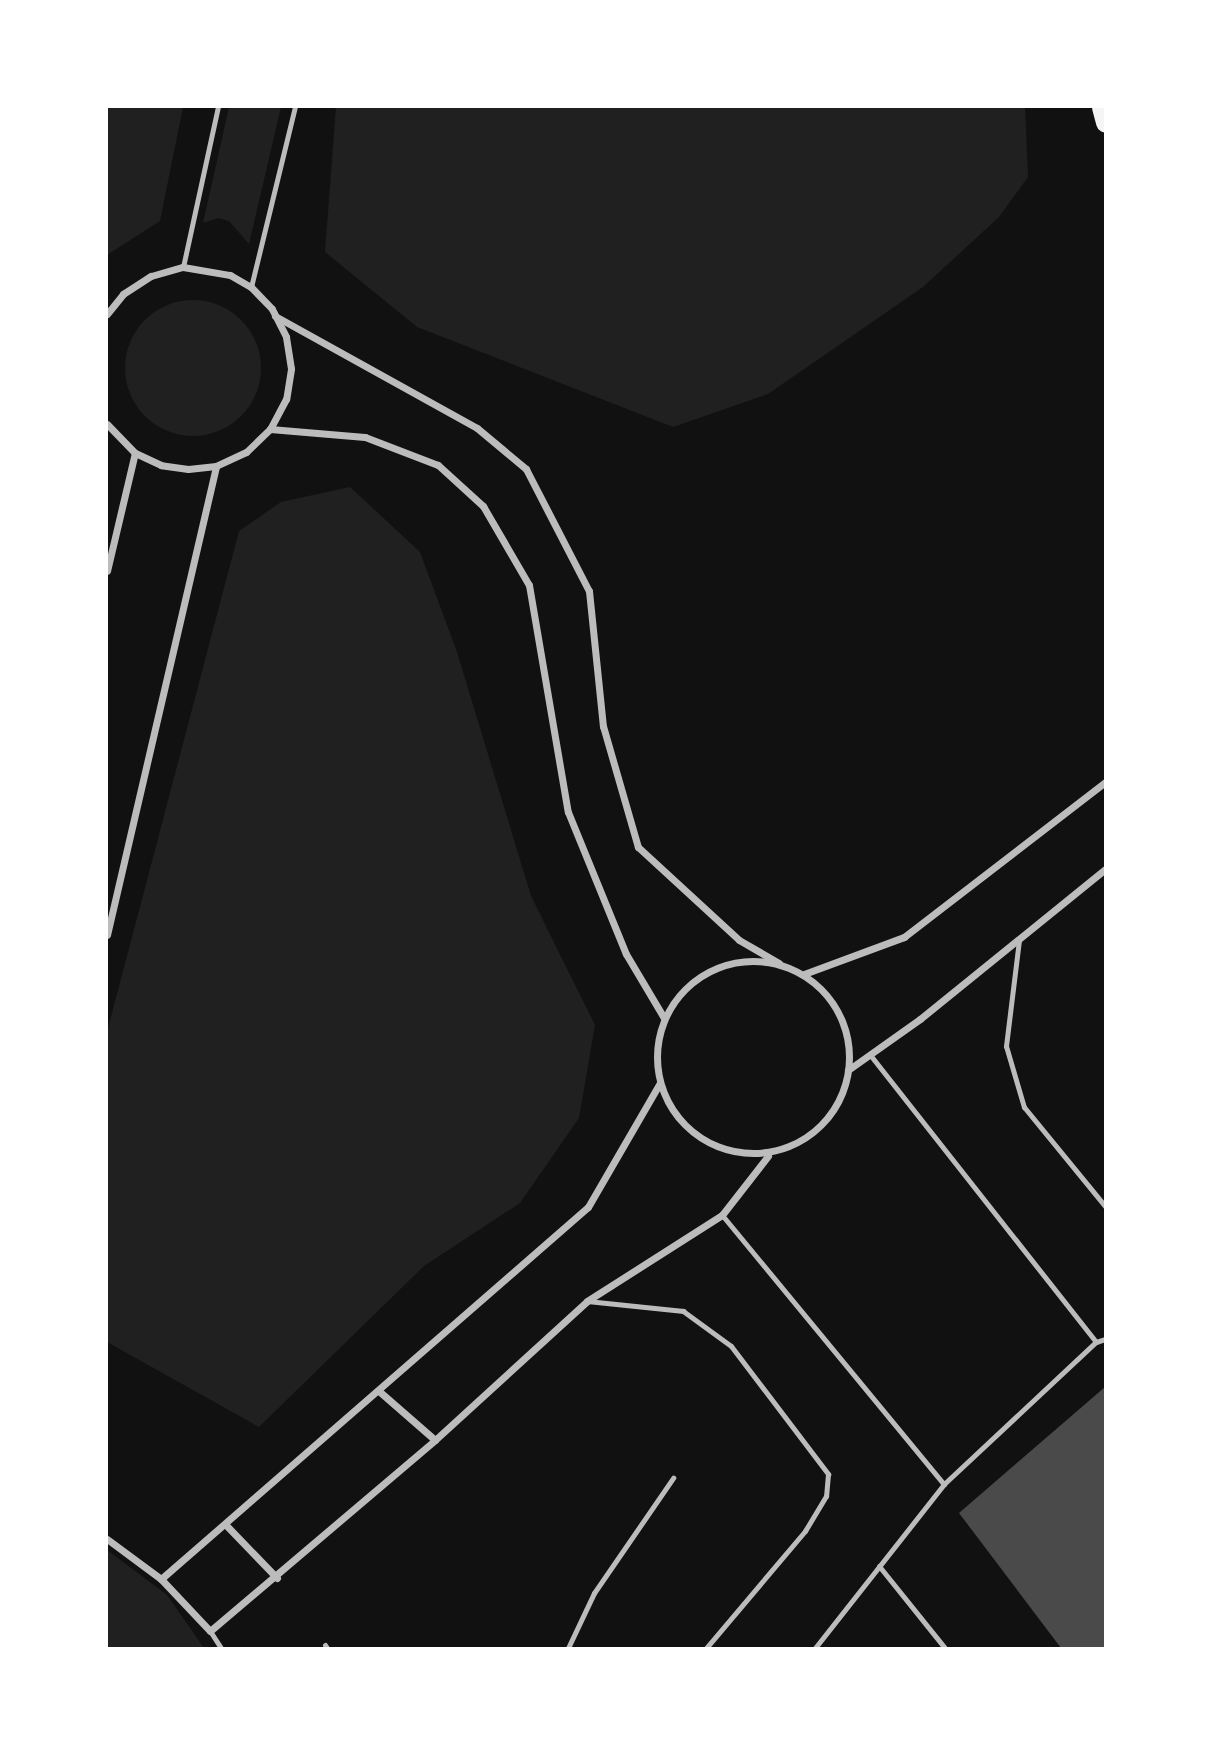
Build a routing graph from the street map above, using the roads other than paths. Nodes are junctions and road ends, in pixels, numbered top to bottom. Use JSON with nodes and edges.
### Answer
{"nodes":[{"id":1,"x":218,"y":107,"type":"edge"},
{"id":2,"x":295,"y":107,"type":"edge"},
{"id":3,"x":1101,"y":107,"type":"edge"},
{"id":4,"x":1105,"y":122,"type":"edge"},
{"id":5,"x":183,"y":267,"type":"junction"},
{"id":6,"x":251,"y":287,"type":"junction"},
{"id":7,"x":107,"y":314,"type":"edge"},
{"id":8,"x":275,"y":316,"type":"junction"},
{"id":9,"x":107,"y":424,"type":"edge"},
{"id":10,"x":271,"y":429,"type":"junction"},
{"id":11,"x":135,"y":453,"type":"junction"},
{"id":12,"x":216,"y":466,"type":"junction"},
{"id":13,"x":107,"y":570,"type":"edge"},
{"id":14,"x":1105,"y":782,"type":"edge"},
{"id":15,"x":1105,"y":869,"type":"edge"},
{"id":16,"x":107,"y":935,"type":"edge"},
{"id":17,"x":1020,"y":940,"type":"junction"},
{"id":18,"x":779,"y":963,"type":"junction"},
{"id":19,"x":804,"y":974,"type":"junction"},
{"id":20,"x":664,"y":1018,"type":"junction"},
{"id":21,"x":871,"y":1056,"type":"junction"},
{"id":22,"x":848,"y":1070,"type":"junction"},
{"id":23,"x":660,"y":1083,"type":"junction"},
{"id":24,"x":768,"y":1156,"type":"junction"},
{"id":25,"x":1105,"y":1206,"type":"edge"},
{"id":26,"x":722,"y":1215,"type":"junction"},
{"id":27,"x":587,"y":1301,"type":"junction"},
{"id":28,"x":1105,"y":1339,"type":"edge"},
{"id":29,"x":1096,"y":1342,"type":"junction"},
{"id":30,"x":380,"y":1392,"type":"junction"},
{"id":31,"x":435,"y":1440,"type":"junction"},
{"id":32,"x":673,"y":1478,"type":"dead end"},
{"id":33,"x":944,"y":1484,"type":"junction"},
{"id":34,"x":225,"y":1524,"type":"junction"},
{"id":35,"x":107,"y":1539,"type":"edge"},
{"id":36,"x":879,"y":1566,"type":"junction"},
{"id":37,"x":277,"y":1578,"type":"junction"},
{"id":38,"x":161,"y":1579,"type":"junction"},
{"id":39,"x":210,"y":1631,"type":"junction"},
{"id":40,"x":221,"y":1648,"type":"edge"},
{"id":41,"x":568,"y":1648,"type":"edge"},
{"id":42,"x":706,"y":1648,"type":"edge"},
{"id":43,"x":816,"y":1648,"type":"edge"},
{"id":44,"x":946,"y":1648,"type":"edge"}],
"edges":[{"from":1,"to":5,"type":"lane"},
{"from":2,"to":6,"type":"lane"},
{"from":3,"to":4,"type":"highway"},
{"from":5,"to":6,"type":"street"},
{"from":5,"to":7,"type":"street"},
{"from":6,"to":8,"type":"street"},
{"from":8,"to":10,"type":"street"},
{"from":8,"to":18,"type":"street"},
{"from":9,"to":11,"type":"street"},
{"from":10,"to":12,"type":"street"},
{"from":10,"to":20,"type":"street"},
{"from":11,"to":12,"type":"street"},
{"from":11,"to":13,"type":"street"},
{"from":12,"to":16,"type":"street"},
{"from":14,"to":19,"type":"street"},
{"from":15,"to":17,"type":"street"},
{"from":17,"to":21,"type":"street"},
{"from":17,"to":25,"type":"lane"},
{"from":18,"to":19,"type":"street"},
{"from":18,"to":20,"type":"street"},
{"from":19,"to":22,"type":"street"},
{"from":20,"to":23,"type":"street"},
{"from":21,"to":22,"type":"street"},
{"from":21,"to":29,"type":"lane"},
{"from":22,"to":24,"type":"street"},
{"from":23,"to":24,"type":"street"},
{"from":23,"to":30,"type":"street"},
{"from":24,"to":26,"type":"street"},
{"from":26,"to":27,"type":"street"},
{"from":26,"to":33,"type":"lane"},
{"from":27,"to":31,"type":"street"},
{"from":27,"to":42,"type":"lane"},
{"from":28,"to":29,"type":"lane"},
{"from":29,"to":33,"type":"lane"},
{"from":30,"to":31,"type":"street"},
{"from":30,"to":34,"type":"street"},
{"from":31,"to":37,"type":"street"},
{"from":32,"to":41,"type":"lane"},
{"from":33,"to":36,"type":"lane"},
{"from":34,"to":37,"type":"street"},
{"from":34,"to":38,"type":"street"},
{"from":35,"to":38,"type":"street"},
{"from":36,"to":43,"type":"lane"},
{"from":36,"to":44,"type":"lane"},
{"from":37,"to":39,"type":"street"},
{"from":38,"to":39,"type":"street"},
{"from":39,"to":40,"type":"lane"}]}
